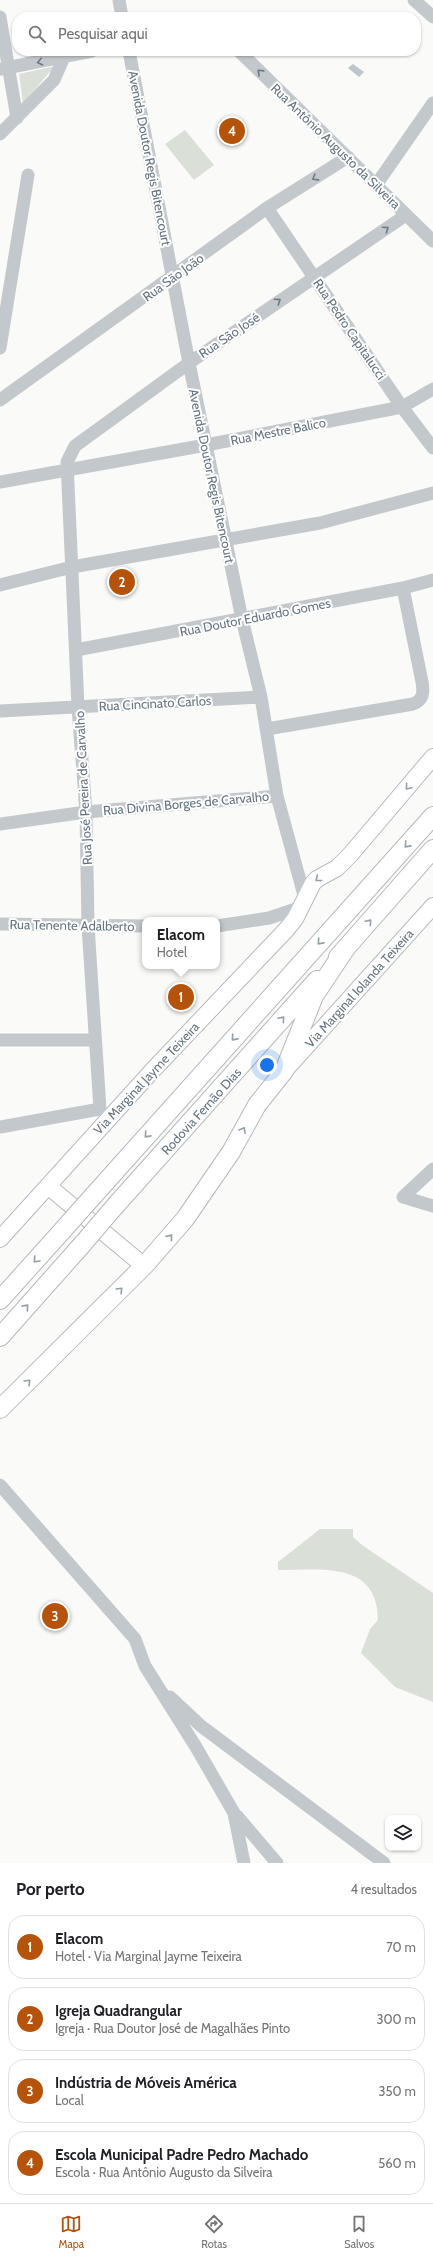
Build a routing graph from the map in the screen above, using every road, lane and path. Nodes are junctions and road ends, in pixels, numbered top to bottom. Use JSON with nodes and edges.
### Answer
{"nodes":[{"id":1,"x":119,"y":0,"type":"edge"},
{"id":2,"x":414,"y":0,"type":"edge"},
{"id":3,"x":121,"y":12,"type":"edge"},
{"id":4,"x":0,"y":17,"type":"edge"},
{"id":5,"x":433,"y":17,"type":"edge"},
{"id":6,"x":69,"y":56,"type":"edge"},
{"id":7,"x":130,"y":56,"type":"edge"},
{"id":8,"x":244,"y":56,"type":"edge"},
{"id":9,"x":64,"y":57,"type":"junction"},
{"id":10,"x":4,"y":69,"type":"edge"},
{"id":11,"x":433,"y":103,"type":"edge"},
{"id":12,"x":17,"y":118,"type":"junction"},
{"id":13,"x":0,"y":134,"type":"edge"},
{"id":14,"x":348,"y":157,"type":"junction"},
{"id":15,"x":28,"y":175,"type":"dead end"},
{"id":16,"x":376,"y":185,"type":"junction"},
{"id":17,"x":268,"y":208,"type":"junction"},
{"id":18,"x":406,"y":215,"type":"junction"},
{"id":19,"x":433,"y":241,"type":"edge"},
{"id":20,"x":315,"y":276,"type":"junction"},
{"id":21,"x":173,"y":277,"type":"junction"},
{"id":22,"x":0,"y":348,"type":"edge"},
{"id":23,"x":188,"y":363,"type":"junction"},
{"id":24,"x":433,"y":389,"type":"edge"},
{"id":25,"x":0,"y":400,"type":"edge"},
{"id":26,"x":402,"y":407,"type":"junction"},
{"id":27,"x":206,"y":445,"type":"junction"},
{"id":28,"x":433,"y":448,"type":"edge"},
{"id":29,"x":67,"y":468,"type":"junction"},
{"id":30,"x":0,"y":482,"type":"edge"},
{"id":31,"x":433,"y":493,"type":"edge"},
{"id":32,"x":225,"y":539,"type":"junction"},
{"id":33,"x":72,"y":566,"type":"junction"},
{"id":34,"x":433,"y":580,"type":"edge"},
{"id":35,"x":0,"y":584,"type":"edge"},
{"id":36,"x":403,"y":588,"type":"junction"},
{"id":37,"x":242,"y":620,"type":"junction"},
{"id":38,"x":76,"y":650,"type":"junction"},
{"id":39,"x":261,"y":697,"type":"junction"},
{"id":40,"x":78,"y":707,"type":"junction"},
{"id":41,"x":0,"y":711,"type":"edge"},
{"id":42,"x":267,"y":729,"type":"junction"},
{"id":43,"x":433,"y":757,"type":"edge"},
{"id":44,"x":277,"y":796,"type":"junction"},
{"id":45,"x":86,"y":812,"type":"junction"},
{"id":46,"x":433,"y":816,"type":"edge"},
{"id":47,"x":0,"y":824,"type":"edge"},
{"id":48,"x":433,"y":849,"type":"edge"},
{"id":49,"x":433,"y":906,"type":"edge"},
{"id":50,"x":301,"y":908,"type":"junction"},
{"id":51,"x":0,"y":924,"type":"edge"},
{"id":52,"x":88,"y":926,"type":"junction"},
{"id":53,"x":142,"y":926,"type":"edge"},
{"id":54,"x":220,"y":926,"type":"edge"},
{"id":55,"x":346,"y":948,"type":"junction"},
{"id":56,"x":0,"y":1040,"type":"edge"},
{"id":57,"x":94,"y":1040,"type":"junction"},
{"id":58,"x":284,"y":1071,"type":"junction"},
{"id":59,"x":0,"y":1127,"type":"edge"},
{"id":60,"x":433,"y":1168,"type":"edge"},
{"id":61,"x":48,"y":1186,"type":"junction"},
{"id":62,"x":433,"y":1206,"type":"edge"},
{"id":63,"x":0,"y":1239,"type":"edge"},
{"id":64,"x":144,"y":1266,"type":"junction"},
{"id":65,"x":0,"y":1300,"type":"edge"},
{"id":66,"x":0,"y":1337,"type":"edge"},
{"id":67,"x":0,"y":1409,"type":"edge"},
{"id":68,"x":0,"y":1485,"type":"edge"},
{"id":69,"x":160,"y":1687,"type":"junction"},
{"id":70,"x":234,"y":1813,"type":"junction"},
{"id":71,"x":244,"y":1863,"type":"edge"},
{"id":72,"x":277,"y":1863,"type":"edge"},
{"id":73,"x":384,"y":1863,"type":"edge"}],
"edges":[{"from":1,"to":3,"type":"street"},
{"from":2,"to":5,"type":"street"},
{"from":4,"to":10,"type":"street"},
{"from":6,"to":9,"type":"street"},
{"from":7,"to":21,"type":"street","name":"Avenida Doutor Regis Bitencourt"},
{"from":14,"to":8,"type":"street","name":"Rua Antônio Augusto da Silveira","one_way":true},
{"from":9,"to":10,"type":"street","one_way":true},
{"from":9,"to":12,"type":"street"},
{"from":10,"to":12,"type":"street"},
{"from":11,"to":16,"type":"street"},
{"from":12,"to":13,"type":"street"},
{"from":14,"to":16,"type":"street","name":"Rua Antônio Augusto da Silveira"},
{"from":14,"to":17,"type":"street","name":"Rua São João","one_way":true},
{"from":15,"to":22,"type":"street"},
{"from":16,"to":18,"type":"street","name":"Rua Antônio Augusto da Silveira"},
{"from":17,"to":20,"type":"street","name":"Rua Pedro Capitalucci"},
{"from":17,"to":21,"type":"street","name":"Rua São João"},
{"from":18,"to":19,"type":"street","name":"Rua Antônio Augusto da Silveira"},
{"from":20,"to":18,"type":"street","name":"Rua São José","one_way":true},
{"from":23,"to":20,"type":"street","name":"Rua São José","one_way":true},
{"from":20,"to":26,"type":"street","name":"Rua Pedro Capitalucci"},
{"from":21,"to":23,"type":"street","name":"Avenida Doutor Regis Bitencourt"},
{"from":21,"to":25,"type":"street","name":"Rua São João"},
{"from":23,"to":27,"type":"street","name":"Avenida Doutor Regis Bitencourt"},
{"from":23,"to":29,"type":"street","name":"Rua São José"},
{"from":24,"to":26,"type":"street","name":"Rua Mestre Balico"},
{"from":26,"to":27,"type":"street","name":"Rua Mestre Balico"},
{"from":26,"to":28,"type":"street","name":"Rua Pedro Capitalucci"},
{"from":27,"to":29,"type":"street","name":"Rua Mestre Balico"},
{"from":27,"to":32,"type":"street","name":"Avenida Doutor Regis Bitencourt"},
{"from":29,"to":30,"type":"street","name":"Rua Mestre Balico"},
{"from":29,"to":33,"type":"street","name":"Rua José Pereira de Carvalho"},
{"from":31,"to":32,"type":"street"},
{"from":32,"to":33,"type":"street"},
{"from":32,"to":37,"type":"street","name":"Avenida Doutor Regis Bitencourt"},
{"from":33,"to":35,"type":"street"},
{"from":33,"to":38,"type":"street","name":"Rua José Pereira de Carvalho"},
{"from":34,"to":36,"type":"street","name":"Rua Doutor Eduardo Gomes"},
{"from":36,"to":37,"type":"street","name":"Rua Doutor Eduardo Gomes"},
{"from":36,"to":42,"type":"street"},
{"from":37,"to":38,"type":"street","name":"Rua Doutor Eduardo Gomes"},
{"from":37,"to":39,"type":"street","name":"Avenida Doutor Regis Bitencourt"},
{"from":38,"to":40,"type":"street","name":"Rua José Pereira de Carvalho"},
{"from":39,"to":40,"type":"street","name":"Rua Cincinato Carlos"},
{"from":39,"to":42,"type":"street","name":"Avenida Doutor Regis Bitencourt"},
{"from":40,"to":41,"type":"street","name":"Rua Cincinato Carlos"},
{"from":40,"to":45,"type":"street","name":"Rua José Pereira de Carvalho"},
{"from":42,"to":44,"type":"street","name":"Avenida Doutor Regis Bitencourt"},
{"from":43,"to":50,"type":"main road","name":"Via Marginal Jayme Teixeira","one_way":true},
{"from":44,"to":45,"type":"street","name":"Rua Divina Borges de Carvalho"},
{"from":44,"to":50,"type":"street","name":"Avenida Doutor Regis Bitencourt"},
{"from":45,"to":47,"type":"street","name":"Rua Divina Borges de Carvalho"},
{"from":45,"to":52,"type":"street","name":"Rua José Pereira de Carvalho"},
{"from":46,"to":65,"type":"highway","name":"Rodovia Fernão Dias","one_way":true,"bridge":true},
{"from":55,"to":48,"type":"highway","name":"Rodovia Fernão Dias","one_way":true},
{"from":49,"to":58,"type":"main road","name":"Via Marginal Iolanda Teixeira"},
{"from":50,"to":54,"type":"street"},
{"from":50,"to":61,"type":"main road","name":"Via Marginal Jayme Teixeira"},
{"from":51,"to":52,"type":"street","name":"Rua Tenente Adalberto"},
{"from":52,"to":53,"type":"street","name":"Rua Tenente Adalberto"},
{"from":52,"to":57,"type":"street","name":"Rua José Pereira de Carvalho"},
{"from":55,"to":58,"type":"highway"},
{"from":66,"to":55,"type":"highway","name":"Rodovia Fernão Dias","one_way":true,"bridge":true},
{"from":56,"to":57,"type":"street"},
{"from":57,"to":59,"type":"street","name":"Rua José Pereira de Carvalho"},
{"from":64,"to":58,"type":"highway","one_way":true},
{"from":60,"to":62,"type":"street"},
{"from":61,"to":63,"type":"main road","name":"Via Marginal Jayme Teixeira"},
{"from":61,"to":64,"type":"main road"},
{"from":67,"to":64,"type":"highway","one_way":true},
{"from":68,"to":69,"type":"street"},
{"from":69,"to":70,"type":"street"},
{"from":69,"to":73,"type":"street"},
{"from":70,"to":71,"type":"street"},
{"from":70,"to":72,"type":"street"}]}
